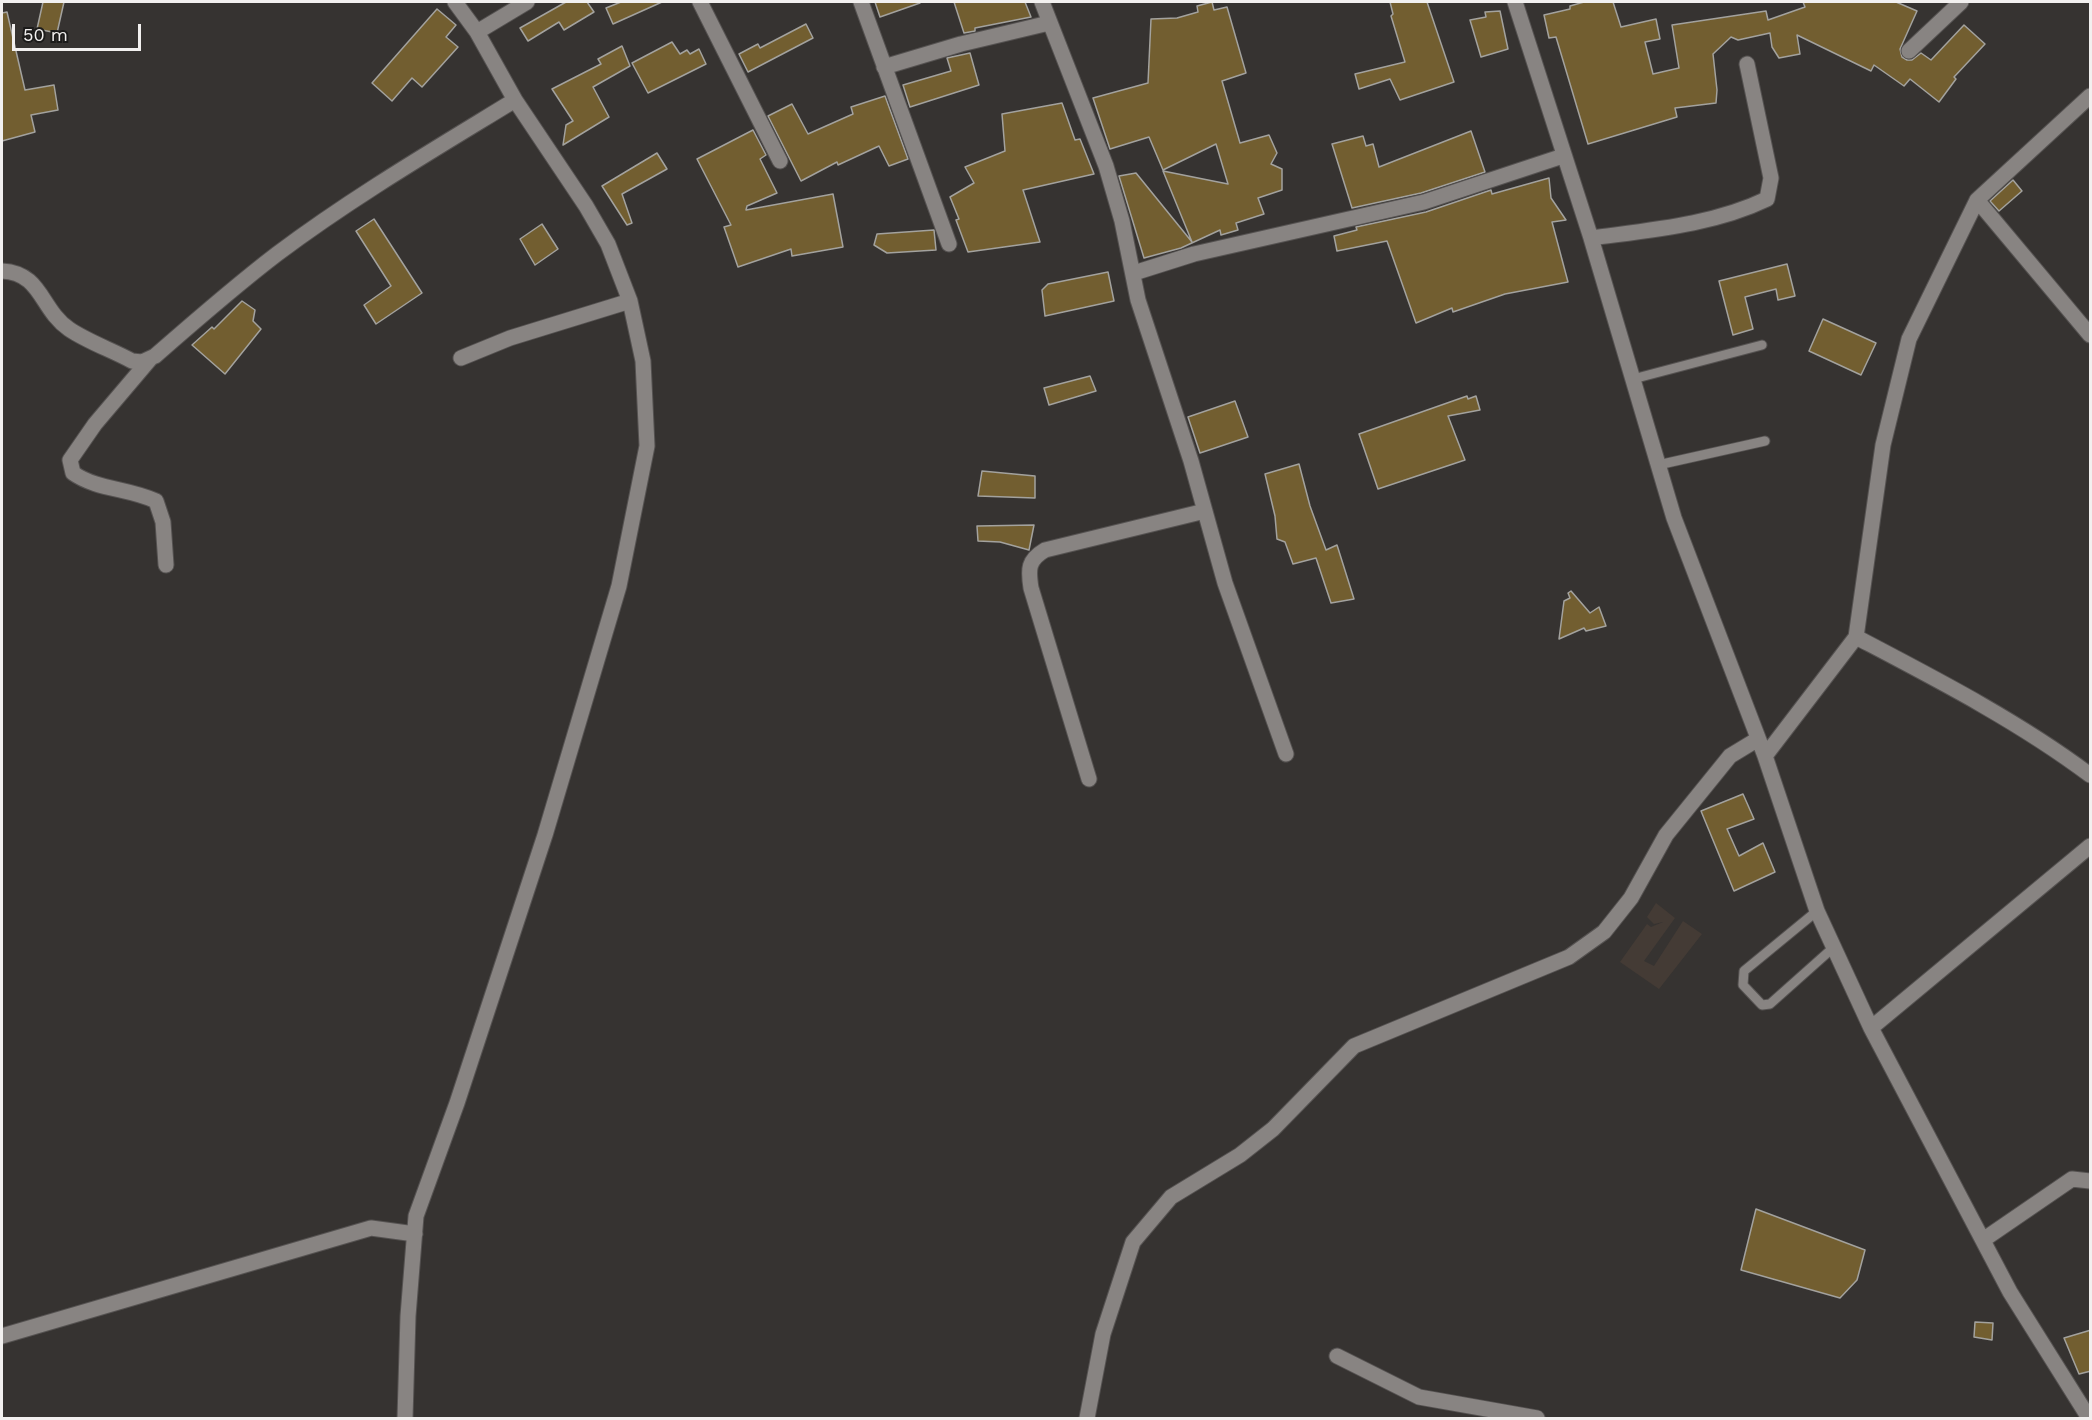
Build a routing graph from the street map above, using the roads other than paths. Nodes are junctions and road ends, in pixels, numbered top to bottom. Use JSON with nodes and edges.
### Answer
{"nodes":[{"id":1,"x":455,"y":2,"type":"edge"},
{"id":2,"x":527,"y":2,"type":"edge"},
{"id":3,"x":700,"y":2,"type":"edge"},
{"id":4,"x":861,"y":2,"type":"edge"},
{"id":5,"x":1042,"y":2,"type":"edge"},
{"id":6,"x":1515,"y":2,"type":"edge"},
{"id":7,"x":1961,"y":2,"type":"edge"},
{"id":8,"x":1049,"y":23,"type":"junction"},
{"id":9,"x":477,"y":32,"type":"junction"},
{"id":10,"x":1909,"y":51,"type":"dead end"},
{"id":11,"x":1747,"y":64,"type":"dead end"},
{"id":12,"x":884,"y":67,"type":"junction"},
{"id":13,"x":2091,"y":96,"type":"edge"},
{"id":14,"x":515,"y":100,"type":"junction"},
{"id":15,"x":1563,"y":156,"type":"junction"},
{"id":16,"x":780,"y":161,"type":"dead end"},
{"id":17,"x":1977,"y":200,"type":"junction"},
{"id":18,"x":1591,"y":238,"type":"junction"},
{"id":19,"x":949,"y":244,"type":"dead end"},
{"id":20,"x":2,"y":271,"type":"edge"},
{"id":21,"x":1134,"y":273,"type":"junction"},
{"id":22,"x":630,"y":301,"type":"junction"},
{"id":23,"x":2091,"y":335,"type":"edge"},
{"id":24,"x":1762,"y":345,"type":"dead end"},
{"id":25,"x":150,"y":358,"type":"junction"},
{"id":26,"x":461,"y":358,"type":"dead end"},
{"id":27,"x":1633,"y":379,"type":"junction"},
{"id":28,"x":1765,"y":441,"type":"dead end"},
{"id":29,"x":1658,"y":465,"type":"junction"},
{"id":30,"x":1205,"y":510,"type":"junction"},
{"id":31,"x":166,"y":565,"type":"dead end"},
{"id":32,"x":1857,"y":637,"type":"junction"},
{"id":33,"x":1758,"y":739,"type":"junction"},
{"id":34,"x":1286,"y":754,"type":"dead end"},
{"id":35,"x":1765,"y":756,"type":"junction"},
{"id":36,"x":2091,"y":775,"type":"edge"},
{"id":37,"x":1089,"y":780,"type":"dead end"},
{"id":38,"x":2091,"y":846,"type":"edge"},
{"id":39,"x":1817,"y":911,"type":"junction"},
{"id":40,"x":1834,"y":947,"type":"junction"},
{"id":41,"x":1871,"y":1028,"type":"junction"},
{"id":42,"x":2091,"y":1181,"type":"edge"},
{"id":43,"x":414,"y":1234,"type":"junction"},
{"id":44,"x":1983,"y":1240,"type":"junction"},
{"id":45,"x":2,"y":1336,"type":"edge"},
{"id":46,"x":1337,"y":1356,"type":"dead end"},
{"id":47,"x":405,"y":1419,"type":"edge"},
{"id":48,"x":1088,"y":1419,"type":"edge"},
{"id":49,"x":1537,"y":1419,"type":"edge"},
{"id":50,"x":2090,"y":1419,"type":"edge"}],
"edges":[{"from":1,"to":9,"type":"street"},
{"from":2,"to":9,"type":"street"},
{"from":3,"to":16,"type":"street"},
{"from":4,"to":12,"type":"street"},
{"from":5,"to":8,"type":"street"},
{"from":6,"to":15,"type":"street"},
{"from":7,"to":10,"type":"street"},
{"from":8,"to":12,"type":"street"},
{"from":8,"to":21,"type":"street"},
{"from":9,"to":14,"type":"street"},
{"from":11,"to":18,"type":"street"},
{"from":12,"to":19,"type":"street"},
{"from":13,"to":17,"type":"street"},
{"from":14,"to":22,"type":"street"},
{"from":14,"to":25,"type":"street"},
{"from":15,"to":18,"type":"street"},
{"from":15,"to":21,"type":"street"},
{"from":17,"to":23,"type":"street"},
{"from":17,"to":32,"type":"street"},
{"from":18,"to":27,"type":"street"},
{"from":20,"to":25,"type":"street"},
{"from":21,"to":30,"type":"street"},
{"from":22,"to":26,"type":"street"},
{"from":22,"to":43,"type":"street"},
{"from":24,"to":27,"type":"lane"},
{"from":25,"to":31,"type":"street"},
{"from":27,"to":29,"type":"street"},
{"from":28,"to":29,"type":"lane"},
{"from":29,"to":33,"type":"street"},
{"from":30,"to":34,"type":"street"},
{"from":30,"to":37,"type":"street"},
{"from":32,"to":35,"type":"street"},
{"from":32,"to":36,"type":"street"},
{"from":33,"to":35,"type":"street"},
{"from":33,"to":48,"type":"street"},
{"from":35,"to":39,"type":"street"},
{"from":38,"to":41,"type":"street"},
{"from":39,"to":40,"type":"street"},
{"from":39,"to":40,"type":"lane"},
{"from":40,"to":41,"type":"street"},
{"from":41,"to":44,"type":"street"},
{"from":42,"to":44,"type":"street"},
{"from":43,"to":45,"type":"street"},
{"from":43,"to":47,"type":"street"},
{"from":44,"to":50,"type":"street"},
{"from":46,"to":49,"type":"street"}]}
